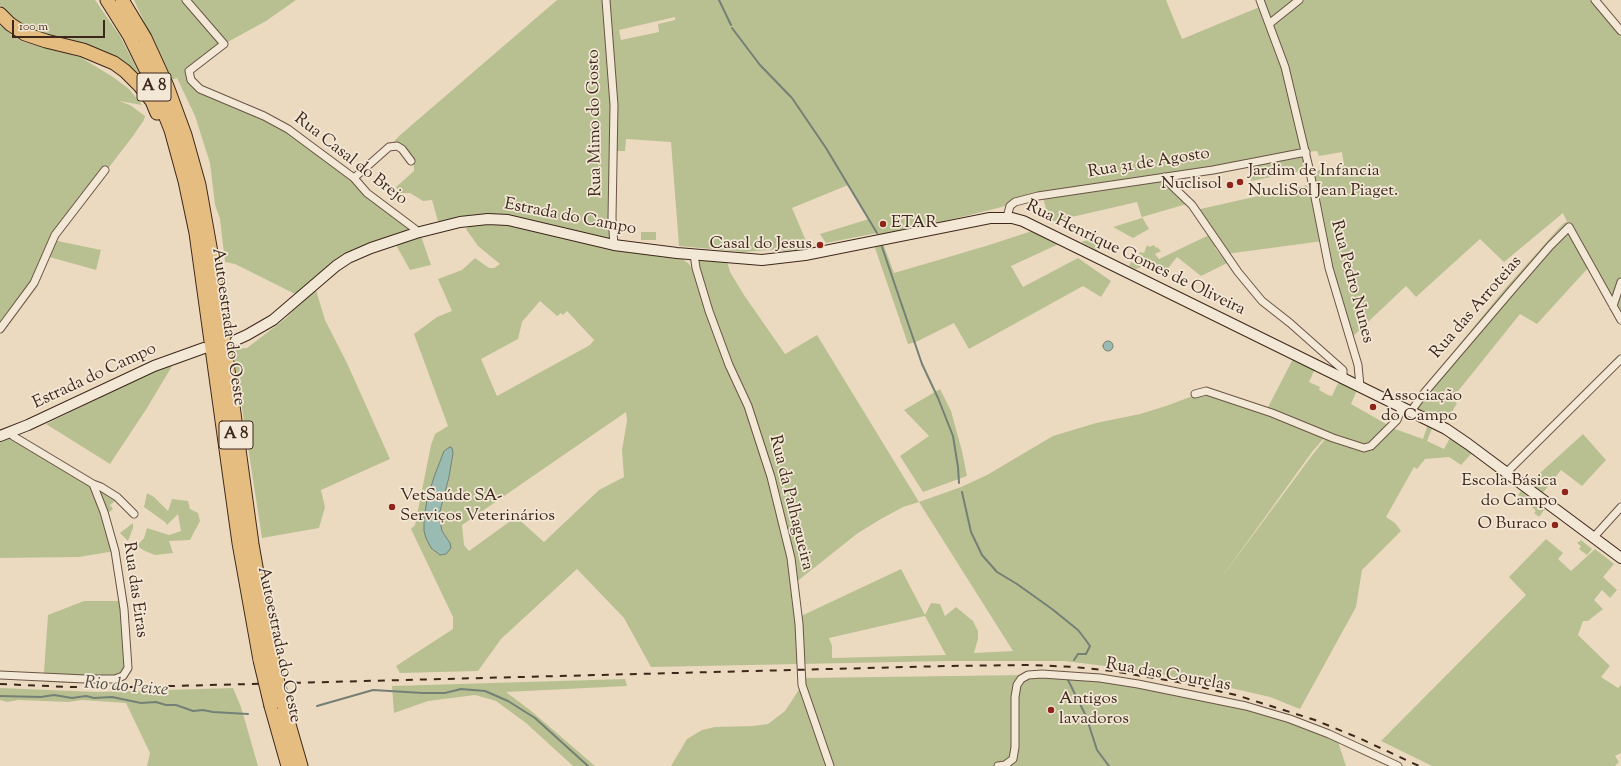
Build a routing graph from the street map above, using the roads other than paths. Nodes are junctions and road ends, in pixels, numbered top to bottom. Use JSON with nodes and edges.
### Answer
{"nodes":[{"id":1,"x":107,"y":0,"type":"edge"},
{"id":2,"x":122,"y":0,"type":"edge"},
{"id":3,"x":186,"y":0,"type":"edge"},
{"id":4,"x":606,"y":0,"type":"edge"},
{"id":5,"x":1260,"y":0,"type":"edge"},
{"id":6,"x":1299,"y":0,"type":"edge"},
{"id":7,"x":1595,"y":0,"type":"edge"},
{"id":8,"x":0,"y":14,"type":"edge"},
{"id":9,"x":1269,"y":24,"type":"junction"},
{"id":10,"x":1621,"y":31,"type":"edge"},
{"id":11,"x":1306,"y":152,"type":"junction"},
{"id":12,"x":411,"y":161,"type":"dead end"},
{"id":13,"x":106,"y":170,"type":"dead end"},
{"id":14,"x":1164,"y":177,"type":"junction"},
{"id":15,"x":354,"y":178,"type":"junction"},
{"id":16,"x":185,"y":181,"type":"junction"},
{"id":17,"x":1007,"y":217,"type":"junction"},
{"id":18,"x":416,"y":233,"type":"junction"},
{"id":19,"x":614,"y":245,"type":"junction"},
{"id":20,"x":644,"y":249,"type":"joint"},
{"id":21,"x":694,"y":254,"type":"junction"},
{"id":22,"x":1621,"y":282,"type":"edge"},
{"id":23,"x":1614,"y":306,"type":"junction"},
{"id":24,"x":1621,"y":320,"type":"edge"},
{"id":25,"x":0,"y":329,"type":"edge"},
{"id":26,"x":236,"y":340,"type":"dead end"},
{"id":27,"x":204,"y":348,"type":"dead end"},
{"id":28,"x":1621,"y":359,"type":"edge"},
{"id":29,"x":1343,"y":378,"type":"junction"},
{"id":30,"x":1360,"y":386,"type":"junction"},
{"id":31,"x":1195,"y":394,"type":"dead end"},
{"id":32,"x":1407,"y":409,"type":"junction"},
{"id":33,"x":11,"y":433,"type":"junction"},
{"id":34,"x":0,"y":436,"type":"edge"},
{"id":35,"x":1506,"y":473,"type":"junction"},
{"id":36,"x":93,"y":484,"type":"junction"},
{"id":37,"x":1621,"y":507,"type":"edge"},
{"id":38,"x":134,"y":514,"type":"dead end"},
{"id":39,"x":1593,"y":538,"type":"junction"},
{"id":40,"x":1621,"y":558,"type":"edge"},
{"id":41,"x":266,"y":659,"type":"junction"},
{"id":42,"x":0,"y":675,"type":"edge"},
{"id":43,"x":288,"y":766,"type":"edge"},
{"id":44,"x":301,"y":766,"type":"edge"},
{"id":45,"x":830,"y":766,"type":"edge"},
{"id":46,"x":998,"y":766,"type":"edge"},
{"id":47,"x":1398,"y":766,"type":"edge"}],
"edges":[{"from":1,"to":16,"type":"highway","name":"Autoestrada do Oeste","number":"A 8"},
{"from":2,"to":41,"type":"highway","name":"Autoestrada do Oeste","number":"A 8"},
{"from":3,"to":15,"type":"street","name":"Rua Casal do Brejo"},
{"from":4,"to":19,"type":"street","name":"Rua Mimo do Gosto"},
{"from":5,"to":9,"type":"street","name":"Rua Pedro Nunes"},
{"from":6,"to":9,"type":"street"},
{"from":7,"to":10,"type":"street"},
{"from":8,"to":16,"type":"highway"},
{"from":9,"to":11,"type":"street","name":"Rua Pedro Nunes"},
{"from":11,"to":14,"type":"street","name":"Rua 31 de Agosto"},
{"from":11,"to":30,"type":"street","name":"Rua Pedro Nunes"},
{"from":12,"to":15,"type":"street"},
{"from":13,"to":25,"type":"street"},
{"from":14,"to":17,"type":"street","name":"Rua 31 de Agosto"},
{"from":14,"to":29,"type":"street"},
{"from":15,"to":18,"type":"street","name":"Rua Casal do Brejo"},
{"from":16,"to":41,"type":"highway","name":"Autoestrada do Oeste","number":"A 8"},
{"from":17,"to":21,"type":"street","name":"Rua Henrique Gomes de Oliveira"},
{"from":17,"to":29,"type":"street","name":"Rua Henrique Gomes de Oliveira"},
{"from":18,"to":19,"type":"street","name":"Estrada do Campo"},
{"from":18,"to":26,"type":"street","name":"Estrada do Campo"},
{"from":19,"to":20,"type":"street","name":"Estrada do Campo"},
{"from":20,"to":21,"type":"street","name":"Rua Henrique Gomes de Oliveira"},
{"from":21,"to":45,"type":"street","name":"Rua da Palhagueira"},
{"from":22,"to":23,"type":"street"},
{"from":23,"to":24,"type":"street"},
{"from":23,"to":32,"type":"street","name":"Rua das Arroteias"},
{"from":27,"to":33,"type":"street","name":"Estrada do Campo"},
{"from":28,"to":35,"type":"street"},
{"from":29,"to":30,"type":"street","name":"Rua Henrique Gomes de Oliveira"},
{"from":30,"to":32,"type":"street","name":"Rua Henrique Gomes de Oliveira"},
{"from":31,"to":32,"type":"street","name":"Rua das Arroteias"},
{"from":32,"to":35,"type":"street","name":"Rua Henrique Gomes de Oliveira"},
{"from":33,"to":34,"type":"street","name":"Estrada do Campo"},
{"from":33,"to":36,"type":"street"},
{"from":35,"to":39,"type":"street","name":"Rua Henrique Gomes de Oliveira"},
{"from":36,"to":38,"type":"street"},
{"from":36,"to":42,"type":"street","name":"Rua das Eiras"},
{"from":37,"to":39,"type":"street"},
{"from":39,"to":40,"type":"street"},
{"from":41,"to":43,"type":"highway","name":"Autoestrada do Oeste","number":"A 8","bridge":true},
{"from":41,"to":44,"type":"highway","name":"Autoestrada do Oeste","number":"A 8","bridge":true},
{"from":46,"to":47,"type":"street","name":"Rua das Courelas"}]}
